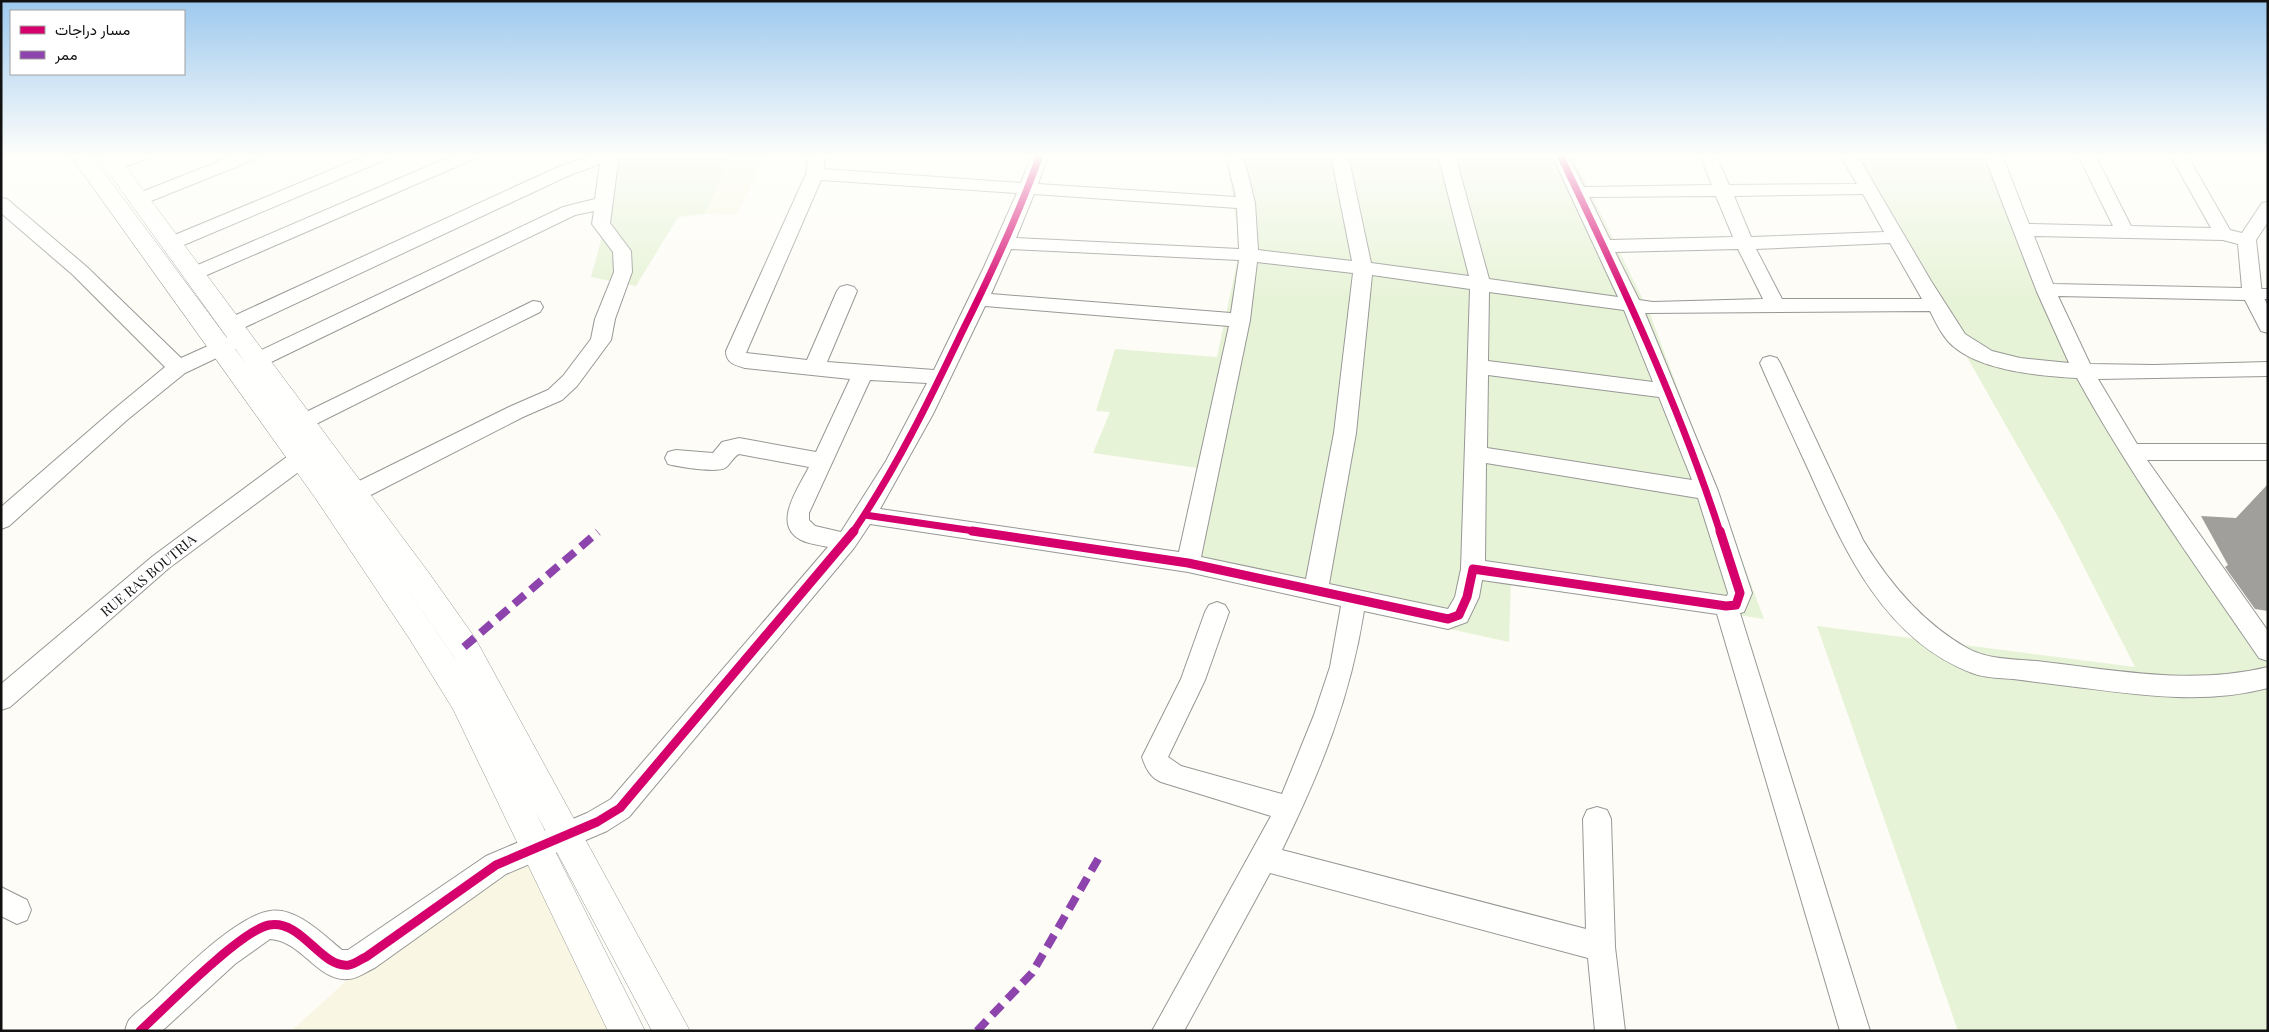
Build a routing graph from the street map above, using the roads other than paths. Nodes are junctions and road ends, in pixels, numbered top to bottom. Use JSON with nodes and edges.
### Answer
{"nodes":[{"id":1,"x":1,"y":203,"type":"edge"},
{"id":2,"x":120,"y":203,"type":"edge"},
{"id":3,"x":142,"y":203,"type":"edge"},
{"id":4,"x":267,"y":203,"type":"edge"},
{"id":5,"x":357,"y":203,"type":"edge"},
{"id":6,"x":499,"y":203,"type":"edge"},
{"id":7,"x":603,"y":203,"type":"joint"},
{"id":8,"x":799,"y":203,"type":"edge"},
{"id":9,"x":1022,"y":203,"type":"edge"},
{"id":10,"x":1234,"y":203,"type":"edge"},
{"id":11,"x":1350,"y":203,"type":"edge"},
{"id":12,"x":1460,"y":203,"type":"edge"},
{"id":13,"x":1582,"y":203,"type":"edge"},
{"id":14,"x":1729,"y":203,"type":"edge"},
{"id":15,"x":1877,"y":203,"type":"edge"},
{"id":16,"x":2014,"y":203,"type":"edge"},
{"id":17,"x":2111,"y":203,"type":"edge"},
{"id":18,"x":2206,"y":203,"type":"edge"},
{"id":19,"x":1246,"y":204,"type":"joint"},
{"id":20,"x":2268,"y":207,"type":"edge"},
{"id":21,"x":19,"y":219,"type":"junction"},
{"id":22,"x":1,"y":230,"type":"edge"},
{"id":23,"x":2025,"y":230,"type":"junction"},
{"id":24,"x":2125,"y":232,"type":"junction"},
{"id":25,"x":2223,"y":234,"type":"junction"},
{"id":26,"x":1896,"y":238,"type":"junction"},
{"id":27,"x":2247,"y":240,"type":"junction"},
{"id":28,"x":172,"y":243,"type":"junction"},
{"id":29,"x":1006,"y":243,"type":"junction"},
{"id":30,"x":1744,"y":243,"type":"junction"},
{"id":31,"x":1602,"y":246,"type":"junction"},
{"id":32,"x":1249,"y":254,"type":"junction"},
{"id":33,"x":1363,"y":268,"type":"junction"},
{"id":34,"x":193,"y":274,"type":"junction"},
{"id":35,"x":1480,"y":284,"type":"junction"},
{"id":36,"x":2047,"y":290,"type":"junction"},
{"id":37,"x":847,"y":291,"type":"dead end"},
{"id":38,"x":2260,"y":294,"type":"edge"},
{"id":39,"x":979,"y":299,"type":"junction"},
{"id":40,"x":1776,"y":305,"type":"junction"},
{"id":41,"x":1936,"y":305,"type":"junction"},
{"id":42,"x":1632,"y":306,"type":"junction"},
{"id":43,"x":533,"y":307,"type":"dead end"},
{"id":44,"x":1240,"y":320,"type":"junction"},
{"id":45,"x":2268,"y":326,"type":"edge"},
{"id":46,"x":230,"y":337,"type":"junction"},
{"id":47,"x":258,"y":360,"type":"junction"},
{"id":48,"x":1770,"y":363,"type":"dead end"},
{"id":49,"x":1479,"y":367,"type":"junction"},
{"id":50,"x":178,"y":368,"type":"junction"},
{"id":51,"x":814,"y":368,"type":"junction"},
{"id":52,"x":2268,"y":369,"type":"edge"},
{"id":53,"x":2084,"y":372,"type":"junction"},
{"id":54,"x":863,"y":373,"type":"junction"},
{"id":55,"x":941,"y":377,"type":"junction"},
{"id":56,"x":1666,"y":391,"type":"junction"},
{"id":57,"x":303,"y":422,"type":"junction"},
{"id":58,"x":2131,"y":452,"type":"junction"},
{"id":59,"x":2268,"y":452,"type":"edge"},
{"id":60,"x":1476,"y":454,"type":"junction"},
{"id":61,"x":676,"y":458,"type":"dead end"},
{"id":62,"x":300,"y":459,"type":"junction"},
{"id":63,"x":822,"y":461,"type":"junction"},
{"id":64,"x":1707,"y":491,"type":"junction"},
{"id":65,"x":353,"y":494,"type":"junction"},
{"id":66,"x":865,"y":515,"type":"junction"},
{"id":67,"x":1,"y":520,"type":"edge"},
{"id":68,"x":846,"y":542,"type":"junction"},
{"id":69,"x":1188,"y":563,"type":"junction"},
{"id":70,"x":1473,"y":569,"type":"junction"},
{"id":71,"x":1316,"y":591,"type":"junction"},
{"id":72,"x":1354,"y":600,"type":"junction"},
{"id":73,"x":1726,"y":606,"type":"junction"},
{"id":74,"x":1217,"y":612,"type":"dead end"},
{"id":75,"x":2265,"y":643,"type":"edge"},
{"id":76,"x":2268,"y":677,"type":"edge"},
{"id":77,"x":1,"y":699,"type":"edge"},
{"id":78,"x":1287,"y":808,"type":"junction"},
{"id":79,"x":1596,"y":818,"type":"dead end"},
{"id":80,"x":567,"y":836,"type":"junction"},
{"id":81,"x":535,"y":847,"type":"junction"},
{"id":82,"x":1262,"y":858,"type":"junction"},
{"id":83,"x":1601,"y":947,"type":"junction"},
{"id":84,"x":140,"y":1031,"type":"edge"},
{"id":85,"x":627,"y":1031,"type":"edge"},
{"id":86,"x":672,"y":1031,"type":"edge"},
{"id":87,"x":1167,"y":1031,"type":"edge"},
{"id":88,"x":1610,"y":1031,"type":"edge"},
{"id":89,"x":1855,"y":1031,"type":"edge"}],
"edges":[{"from":1,"to":21,"type":"street"},
{"from":2,"to":46,"type":"street"},
{"from":3,"to":28,"type":"street"},
{"from":4,"to":28,"type":"street"},
{"from":5,"to":34,"type":"street"},
{"from":6,"to":46,"type":"street"},
{"from":7,"to":47,"type":"street"},
{"from":7,"to":65,"type":"street"},
{"from":8,"to":51,"type":"street"},
{"from":9,"to":29,"type":"street"},
{"from":10,"to":19,"type":"street"},
{"from":11,"to":33,"type":"street"},
{"from":12,"to":35,"type":"street"},
{"from":13,"to":31,"type":"street"},
{"from":14,"to":30,"type":"street"},
{"from":15,"to":26,"type":"street"},
{"from":16,"to":23,"type":"street"},
{"from":17,"to":24,"type":"street"},
{"from":18,"to":25,"type":"street"},
{"from":19,"to":32,"type":"street"},
{"from":20,"to":27,"type":"street"},
{"from":21,"to":22,"type":"street"},
{"from":21,"to":50,"type":"street"},
{"from":23,"to":24,"type":"street"},
{"from":23,"to":36,"type":"street"},
{"from":24,"to":25,"type":"street"},
{"from":25,"to":27,"type":"street"},
{"from":26,"to":30,"type":"street"},
{"from":26,"to":41,"type":"street"},
{"from":27,"to":38,"type":"street"},
{"from":28,"to":34,"type":"street"},
{"from":29,"to":32,"type":"street"},
{"from":29,"to":39,"type":"street"},
{"from":30,"to":31,"type":"street"},
{"from":30,"to":40,"type":"street"},
{"from":31,"to":42,"type":"street"},
{"from":32,"to":33,"type":"street"},
{"from":32,"to":44,"type":"street"},
{"from":33,"to":35,"type":"street"},
{"from":33,"to":71,"type":"street"},
{"from":34,"to":46,"type":"street"},
{"from":35,"to":42,"type":"street"},
{"from":35,"to":49,"type":"street"},
{"from":36,"to":38,"type":"street"},
{"from":36,"to":53,"type":"street"},
{"from":37,"to":51,"type":"street"},
{"from":38,"to":45,"type":"street"},
{"from":39,"to":44,"type":"street"},
{"from":39,"to":55,"type":"street"},
{"from":40,"to":41,"type":"street"},
{"from":40,"to":42,"type":"street"},
{"from":41,"to":53,"type":"street"},
{"from":42,"to":56,"type":"street"},
{"from":43,"to":57,"type":"street"},
{"from":44,"to":69,"type":"street"},
{"from":46,"to":47,"type":"street"},
{"from":46,"to":50,"type":"street"},
{"from":46,"to":62,"type":"street"},
{"from":47,"to":57,"type":"street"},
{"from":48,"to":76,"type":"street"},
{"from":49,"to":56,"type":"street"},
{"from":49,"to":60,"type":"street"},
{"from":50,"to":67,"type":"street"},
{"from":51,"to":54,"type":"street"},
{"from":52,"to":53,"type":"street"},
{"from":53,"to":58,"type":"street"},
{"from":54,"to":55,"type":"street"},
{"from":54,"to":63,"type":"street"},
{"from":55,"to":66,"type":"street"},
{"from":56,"to":64,"type":"street"},
{"from":57,"to":65,"type":"street"},
{"from":58,"to":59,"type":"street"},
{"from":58,"to":75,"type":"street"},
{"from":60,"to":64,"type":"street"},
{"from":60,"to":70,"type":"street"},
{"from":61,"to":63,"type":"street"},
{"from":62,"to":77,"type":"street","name":"RUE RAS BOUTRIA"},
{"from":62,"to":81,"type":"street"},
{"from":63,"to":68,"type":"street"},
{"from":64,"to":73,"type":"street"},
{"from":65,"to":80,"type":"street"},
{"from":66,"to":68,"type":"street"},
{"from":66,"to":69,"type":"street"},
{"from":68,"to":80,"type":"street"},
{"from":69,"to":71,"type":"street"},
{"from":70,"to":72,"type":"street"},
{"from":70,"to":73,"type":"street"},
{"from":71,"to":72,"type":"street"},
{"from":72,"to":78,"type":"street"},
{"from":73,"to":89,"type":"street"},
{"from":74,"to":78,"type":"street"},
{"from":78,"to":82,"type":"street"},
{"from":79,"to":83,"type":"street"},
{"from":80,"to":81,"type":"street"},
{"from":80,"to":86,"type":"street"},
{"from":81,"to":84,"type":"street"},
{"from":81,"to":85,"type":"street"},
{"from":82,"to":83,"type":"street"},
{"from":82,"to":87,"type":"street"},
{"from":83,"to":88,"type":"street"}]}
